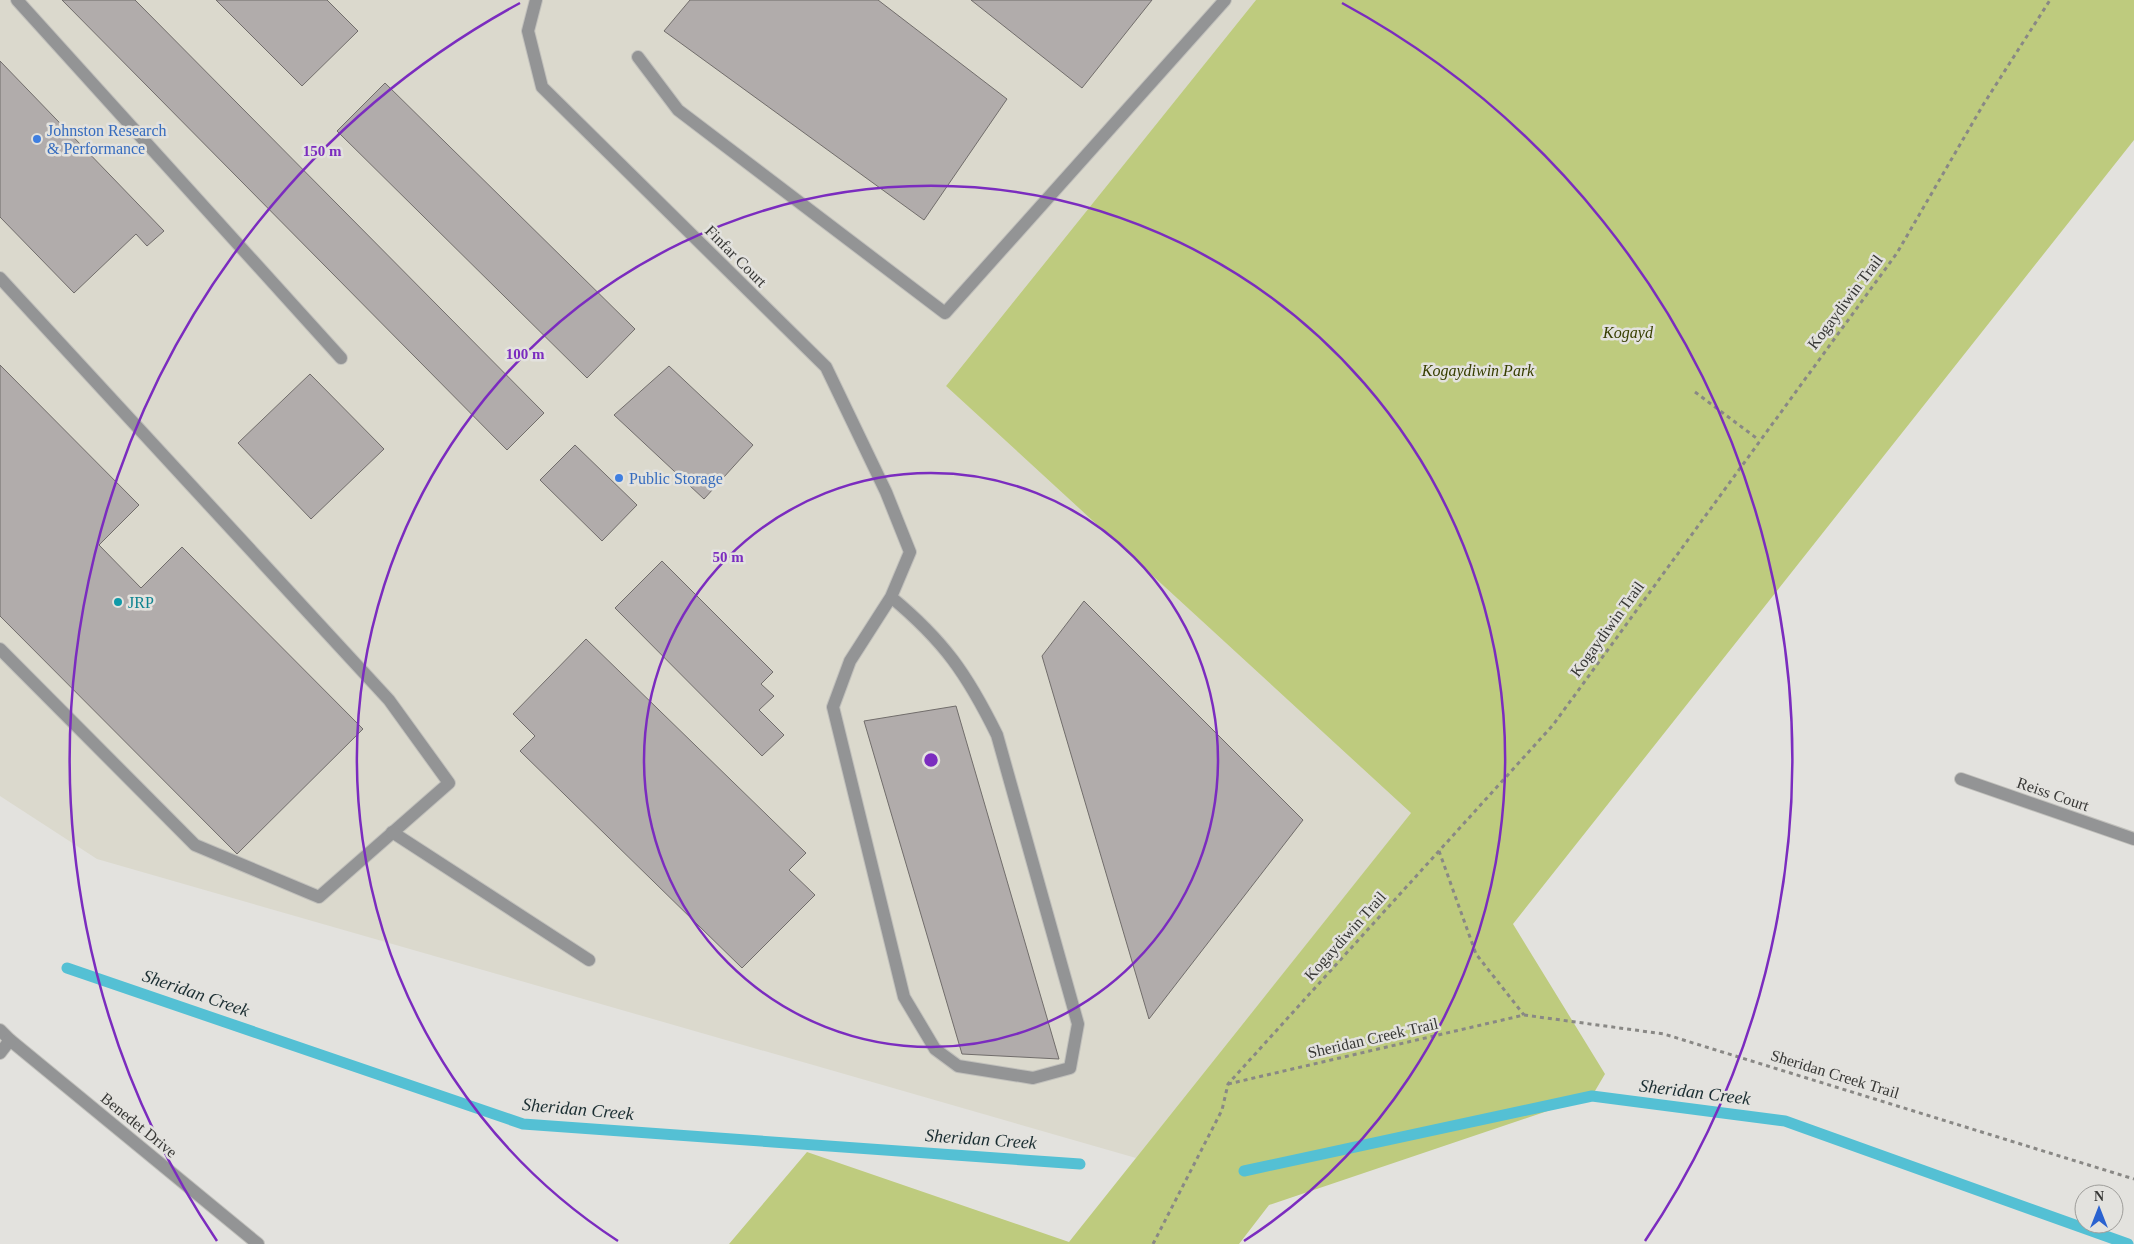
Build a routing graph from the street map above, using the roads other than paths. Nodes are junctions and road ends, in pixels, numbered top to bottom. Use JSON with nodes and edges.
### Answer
{"nodes":[{"id":1,"x":17,"y":0,"type":"edge"},
{"id":2,"x":536,"y":0,"type":"edge"},
{"id":3,"x":1225,"y":0,"type":"edge"},
{"id":4,"x":638,"y":57,"type":"dead end"},
{"id":5,"x":0,"y":278,"type":"edge"},
{"id":6,"x":341,"y":358,"type":"dead end"},
{"id":7,"x":891,"y":597,"type":"junction"},
{"id":8,"x":0,"y":649,"type":"edge"},
{"id":9,"x":1961,"y":779,"type":"dead end"},
{"id":10,"x":392,"y":832,"type":"junction"},
{"id":11,"x":2134,"y":839,"type":"edge"},
{"id":12,"x":589,"y":960,"type":"dead end"},
{"id":13,"x":0,"y":1030,"type":"edge"},
{"id":14,"x":10,"y":1040,"type":"junction"},
{"id":15,"x":0,"y":1053,"type":"edge"},
{"id":16,"x":258,"y":1244,"type":"edge"}],
"edges":[{"from":1,"to":6,"type":"street"},
{"from":2,"to":7,"type":"street","name":"Finfar Court"},
{"from":3,"to":4,"type":"street"},
{"from":5,"to":10,"type":"street"},
{"from":7,"to":7,"type":"street"},
{"from":8,"to":10,"type":"street"},
{"from":9,"to":11,"type":"street","name":"Reiss Court"},
{"from":10,"to":12,"type":"street"},
{"from":13,"to":14,"type":"street","name":"Benedet Drive"},
{"from":14,"to":15,"type":"street"},
{"from":14,"to":16,"type":"street","name":"Benedet Drive"}]}
